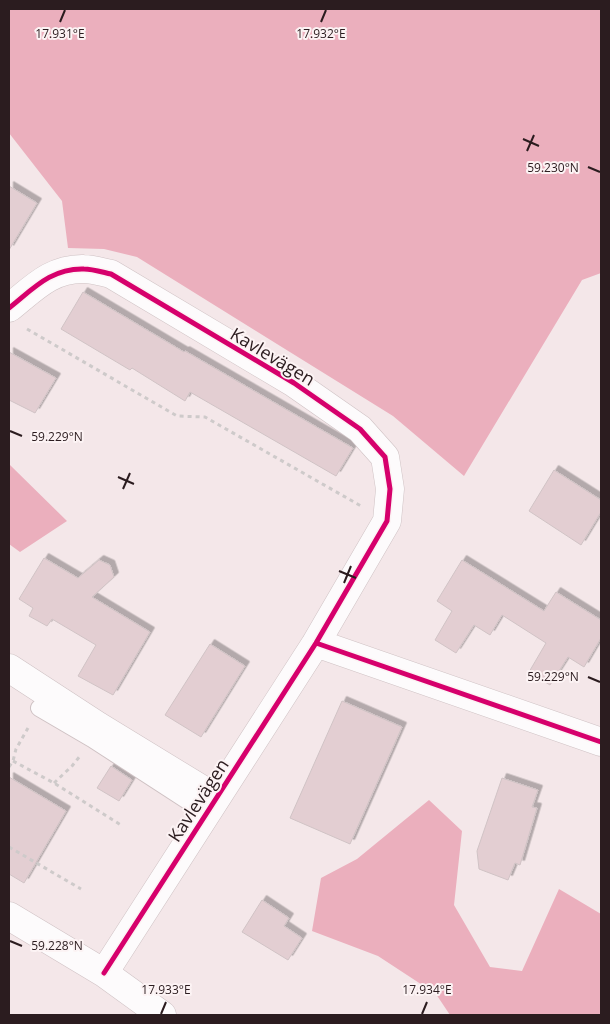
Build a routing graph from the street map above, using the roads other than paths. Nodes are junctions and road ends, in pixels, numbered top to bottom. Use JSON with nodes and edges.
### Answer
{"nodes":[{"id":1,"x":17,"y":318,"type":"edge"},
{"id":2,"x":316,"y":643,"type":"junction"},
{"id":3,"x":9,"y":668,"type":"edge"},
{"id":4,"x":39,"y":708,"type":"road end"},
{"id":5,"x":601,"y":742,"type":"edge"},
{"id":6,"x":211,"y":805,"type":"junction"},
{"id":7,"x":9,"y":916,"type":"edge"},
{"id":8,"x":104,"y":973,"type":"junction"},
{"id":9,"x":162,"y":1015,"type":"edge"}],
"edges":[{"from":1,"to":2,"type":"street","name":"Kavlevägen"},
{"from":2,"to":5,"type":"street"},
{"from":2,"to":6,"type":"street","name":"Kavlevägen"},
{"from":3,"to":6,"type":"street","name":"Kavlevägen"},
{"from":4,"to":6,"type":"lane"},
{"from":6,"to":8,"type":"street","name":"Kavlevägen"},
{"from":7,"to":8,"type":"street"},
{"from":8,"to":9,"type":"street"}]}
